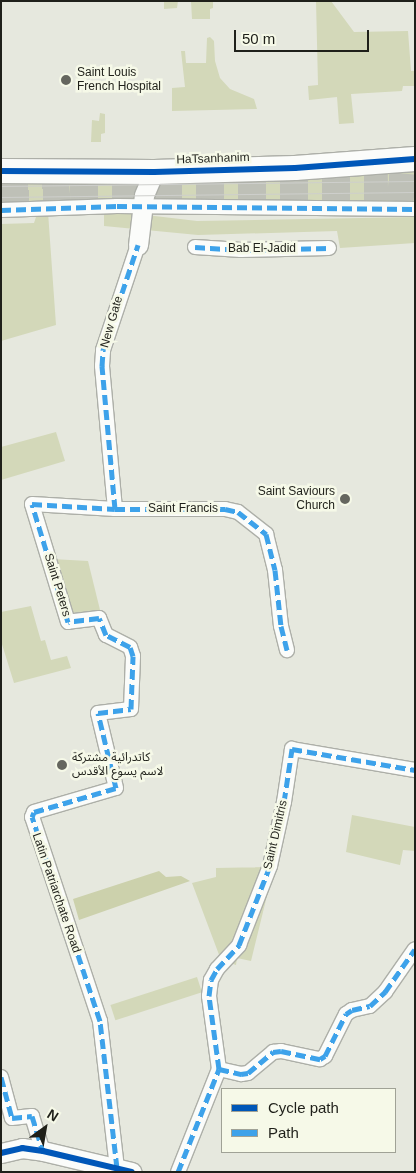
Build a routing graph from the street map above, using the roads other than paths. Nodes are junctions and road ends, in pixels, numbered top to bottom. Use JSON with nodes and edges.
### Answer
{"nodes":[{"id":1,"x":415,"y":159,"type":"edge"},
{"id":2,"x":5,"y":170,"type":"edge"},
{"id":3,"x":154,"y":172,"type":"junction"},
{"id":4,"x":142,"y":206,"type":"junction"},
{"id":5,"x":415,"y":209,"type":"edge"},
{"id":6,"x":1,"y":210,"type":"edge"},
{"id":7,"x":138,"y":245,"type":"joint"},
{"id":8,"x":195,"y":247,"type":"dead end"},
{"id":9,"x":329,"y":248,"type":"dead end"},
{"id":10,"x":32,"y":504,"type":"joint"},
{"id":11,"x":115,"y":509,"type":"junction"},
{"id":12,"x":130,"y":647,"type":"joint"},
{"id":13,"x":287,"y":650,"type":"dead end"},
{"id":14,"x":415,"y":770,"type":"edge"},
{"id":15,"x":415,"y":949,"type":"edge"},
{"id":16,"x":219,"y":1069,"type":"junction"},
{"id":17,"x":1,"y":1077,"type":"edge"},
{"id":18,"x":43,"y":1151,"type":"junction"},
{"id":19,"x":2,"y":1152,"type":"edge"},
{"id":20,"x":124,"y":1170,"type":"edge"},
{"id":21,"x":178,"y":1172,"type":"edge"}],
"edges":[{"from":1,"to":3,"type":"street","name":"HaTsanhanim"},
{"from":2,"to":3,"type":"street","name":"HaTsanhanim"},
{"from":3,"to":4,"type":"street","name":"New Gate"},
{"from":4,"to":5,"type":"street"},
{"from":4,"to":6,"type":"street"},
{"from":4,"to":7,"type":"street","name":"New Gate"},
{"from":7,"to":11,"type":"street","name":"New Gate"},
{"from":8,"to":9,"type":"street","name":"Bab El-Jadid"},
{"from":10,"to":11,"type":"street","name":"Saint Francis"},
{"from":10,"to":12,"type":"street","name":"Saint Peters"},
{"from":11,"to":13,"type":"street","name":"Saint Francis"},
{"from":12,"to":20,"type":"street","name":"Latin Patriarchate Road"},
{"from":14,"to":16,"type":"street","name":"Saint Dimitris"},
{"from":15,"to":16,"type":"street"},
{"from":16,"to":21,"type":"street"},
{"from":17,"to":18,"type":"street"},
{"from":18,"to":19,"type":"street"},
{"from":18,"to":20,"type":"street"}]}
